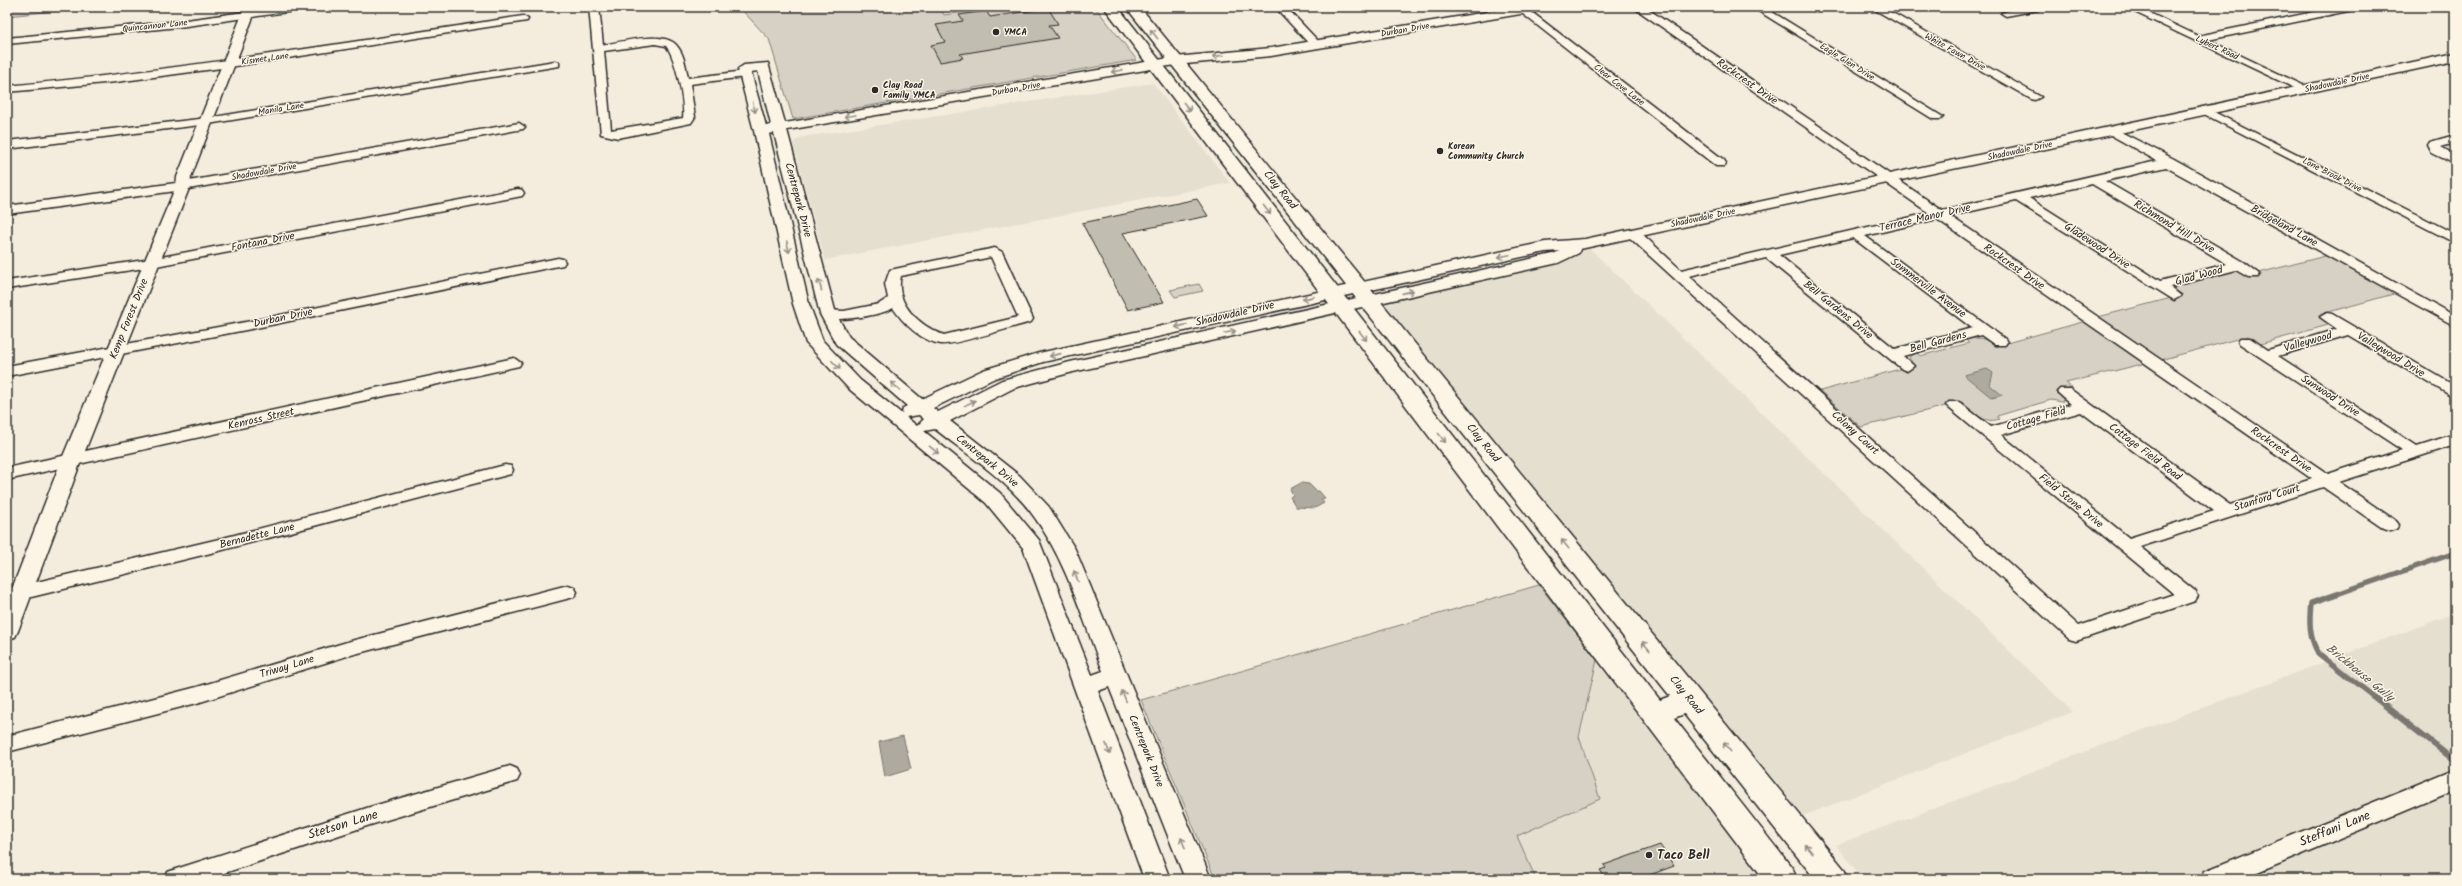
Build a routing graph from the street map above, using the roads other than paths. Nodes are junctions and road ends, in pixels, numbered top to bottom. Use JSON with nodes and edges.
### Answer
{"nodes":[{"id":1,"x":302,"y":7,"type":"edge"},
{"id":2,"x":594,"y":7,"type":"edge"},
{"id":3,"x":1110,"y":7,"type":"edge"},
{"id":4,"x":1133,"y":7,"type":"edge"},
{"id":5,"x":1280,"y":7,"type":"edge"},
{"id":6,"x":1538,"y":7,"type":"edge"},
{"id":7,"x":1638,"y":7,"type":"edge"},
{"id":8,"x":1757,"y":7,"type":"edge"},
{"id":9,"x":1875,"y":7,"type":"edge"},
{"id":10,"x":2038,"y":7,"type":"edge"},
{"id":11,"x":2130,"y":7,"type":"edge"},
{"id":12,"x":2353,"y":7,"type":"edge"},
{"id":13,"x":1521,"y":9,"type":"edge"},
{"id":14,"x":250,"y":10,"type":"edge"},
{"id":15,"x":2006,"y":13,"type":"dead end"},
{"id":16,"x":523,"y":19,"type":"dead end"},
{"id":17,"x":2198,"y":39,"type":"junction"},
{"id":18,"x":7,"y":41,"type":"edge"},
{"id":19,"x":1316,"y":45,"type":"junction"},
{"id":20,"x":597,"y":49,"type":"junction"},
{"id":21,"x":2455,"y":57,"type":"edge"},
{"id":22,"x":229,"y":64,"type":"junction"},
{"id":23,"x":555,"y":64,"type":"dead end"},
{"id":24,"x":1169,"y":68,"type":"junction"},
{"id":25,"x":745,"y":72,"type":"junction"},
{"id":26,"x":685,"y":80,"type":"junction"},
{"id":27,"x":7,"y":89,"type":"edge"},
{"id":28,"x":2305,"y":90,"type":"junction"},
{"id":29,"x":2035,"y":97,"type":"dead end"},
{"id":30,"x":2208,"y":112,"type":"junction"},
{"id":31,"x":1937,"y":117,"type":"dead end"},
{"id":32,"x":208,"y":120,"type":"junction"},
{"id":33,"x":519,"y":127,"type":"dead end"},
{"id":34,"x":2113,"y":132,"type":"junction"},
{"id":35,"x":771,"y":135,"type":"junction"},
{"id":36,"x":1238,"y":139,"type":"junction"},
{"id":37,"x":2455,"y":139,"type":"edge"},
{"id":38,"x":1215,"y":143,"type":"junction"},
{"id":39,"x":7,"y":145,"type":"edge"},
{"id":40,"x":2455,"y":160,"type":"edge"},
{"id":41,"x":2170,"y":162,"type":"junction"},
{"id":42,"x":1720,"y":163,"type":"dead end"},
{"id":43,"x":1886,"y":178,"type":"junction"},
{"id":44,"x":2095,"y":180,"type":"junction"},
{"id":45,"x":182,"y":186,"type":"junction"},
{"id":46,"x":518,"y":193,"type":"dead end"},
{"id":47,"x":2019,"y":197,"type":"junction"},
{"id":48,"x":7,"y":210,"type":"edge"},
{"id":49,"x":1939,"y":215,"type":"junction"},
{"id":50,"x":802,"y":217,"type":"junction"},
{"id":51,"x":783,"y":220,"type":"junction"},
{"id":52,"x":1634,"y":234,"type":"junction"},
{"id":53,"x":1855,"y":234,"type":"junction"},
{"id":54,"x":2455,"y":238,"type":"edge"},
{"id":55,"x":1769,"y":254,"type":"junction"},
{"id":56,"x":558,"y":262,"type":"dead end"},
{"id":57,"x":151,"y":263,"type":"junction"},
{"id":58,"x":2239,"y":265,"type":"junction"},
{"id":59,"x":1680,"y":274,"type":"junction"},
{"id":60,"x":2253,"y":274,"type":"dead end"},
{"id":61,"x":7,"y":285,"type":"edge"},
{"id":62,"x":2158,"y":286,"type":"junction"},
{"id":63,"x":1364,"y":294,"type":"junction"},
{"id":64,"x":2174,"y":296,"type":"dead end"},
{"id":65,"x":1336,"y":300,"type":"junction"},
{"id":66,"x":892,"y":301,"type":"junction"},
{"id":67,"x":831,"y":313,"type":"junction"},
{"id":68,"x":2327,"y":317,"type":"dead end"},
{"id":69,"x":807,"y":320,"type":"junction"},
{"id":70,"x":2455,"y":322,"type":"edge"},
{"id":71,"x":1983,"y":330,"type":"junction"},
{"id":72,"x":2350,"y":330,"type":"junction"},
{"id":73,"x":2245,"y":341,"type":"dead end"},
{"id":74,"x":2000,"y":342,"type":"dead end"},
{"id":75,"x":116,"y":352,"type":"junction"},
{"id":76,"x":1892,"y":354,"type":"junction"},
{"id":77,"x":2266,"y":355,"type":"junction"},
{"id":78,"x":514,"y":363,"type":"dead end"},
{"id":79,"x":1907,"y":366,"type":"dead end"},
{"id":80,"x":7,"y":371,"type":"edge"},
{"id":81,"x":2065,"y":392,"type":"dead end"},
{"id":82,"x":2455,"y":393,"type":"edge"},
{"id":83,"x":1954,"y":405,"type":"dead end"},
{"id":84,"x":2083,"y":406,"type":"junction"},
{"id":85,"x":928,"y":414,"type":"junction"},
{"id":86,"x":896,"y":419,"type":"junction"},
{"id":87,"x":1988,"y":433,"type":"junction"},
{"id":88,"x":914,"y":434,"type":"junction"},
{"id":89,"x":2455,"y":438,"type":"edge"},
{"id":90,"x":2416,"y":452,"type":"junction"},
{"id":91,"x":71,"y":461,"type":"junction"},
{"id":92,"x":505,"y":470,"type":"dead end"},
{"id":93,"x":7,"y":474,"type":"edge"},
{"id":94,"x":2325,"y":480,"type":"junction"},
{"id":95,"x":1525,"y":495,"type":"junction"},
{"id":96,"x":1494,"y":505,"type":"junction"},
{"id":97,"x":2226,"y":511,"type":"junction"},
{"id":98,"x":1050,"y":525,"type":"junction"},
{"id":99,"x":2390,"y":525,"type":"dead end"},
{"id":100,"x":1024,"y":535,"type":"junction"},
{"id":101,"x":2126,"y":545,"type":"junction"},
{"id":102,"x":568,"y":592,"type":"dead end"},
{"id":103,"x":15,"y":594,"type":"edge"},
{"id":104,"x":2189,"y":596,"type":"joint"},
{"id":105,"x":7,"y":631,"type":"edge"},
{"id":106,"x":1116,"y":676,"type":"junction"},
{"id":107,"x":1085,"y":686,"type":"junction"},
{"id":108,"x":1690,"y":700,"type":"junction"},
{"id":109,"x":1655,"y":714,"type":"junction"},
{"id":110,"x":7,"y":744,"type":"edge"},
{"id":111,"x":510,"y":775,"type":"dead end"},
{"id":112,"x":2455,"y":779,"type":"edge"},
{"id":113,"x":176,"y":879,"type":"edge"},
{"id":114,"x":1157,"y":879,"type":"edge"},
{"id":115,"x":1198,"y":879,"type":"edge"},
{"id":116,"x":1782,"y":879,"type":"edge"},
{"id":117,"x":1833,"y":879,"type":"edge"},
{"id":118,"x":2214,"y":879,"type":"edge"}],
"edges":[{"from":1,"to":14,"type":"street","name":"Quincannon Lane"},
{"from":2,"to":20,"type":"street"},
{"from":3,"to":24,"type":"main road","name":"Clay Road"},
{"from":24,"to":4,"type":"main road","name":"Clay Road","one_way":true},
{"from":5,"to":19,"type":"street"},
{"from":6,"to":13,"type":"street","name":"Durban Drive"},
{"from":7,"to":43,"type":"street","name":"Rockcrest Drive"},
{"from":8,"to":31,"type":"street","name":"Eagle Glen Drive"},
{"from":9,"to":29,"type":"street","name":"White Fawn Drive"},
{"from":10,"to":15,"type":"street"},
{"from":11,"to":17,"type":"street","name":"Lybert Road"},
{"from":12,"to":17,"type":"street"},
{"from":13,"to":19,"type":"street","name":"Durban Drive"},
{"from":13,"to":42,"type":"street","name":"Clear Cove Lane"},
{"from":14,"to":18,"type":"street","name":"Quincannon Lane"},
{"from":14,"to":22,"type":"street","name":"Kemp Forest Drive"},
{"from":16,"to":22,"type":"street","name":"Kismet Lane"},
{"from":17,"to":28,"type":"street","name":"Lybert Road"},
{"from":19,"to":24,"type":"street","name":"Durban Drive"},
{"from":20,"to":26,"type":"street"},
{"from":20,"to":26,"type":"street"},
{"from":21,"to":28,"type":"street","name":"Shadowdale Drive"},
{"from":22,"to":27,"type":"street","name":"Kismet Lane"},
{"from":22,"to":32,"type":"street","name":"Kemp Forest Drive"},
{"from":23,"to":32,"type":"street","name":"Manila Lane"},
{"from":24,"to":35,"type":"street","name":"Durban Drive"},
{"from":24,"to":36,"type":"main road","name":"Clay Road"},
{"from":24,"to":38,"type":"main road","name":"Clay Road","one_way":true},
{"from":25,"to":26,"type":"street"},
{"from":25,"to":35,"type":"street","name":"Centrepark Drive","one_way":true},
{"from":25,"to":35,"type":"street","name":"Centrepark Drive"},
{"from":28,"to":30,"type":"street","name":"Shadowdale Drive"},
{"from":30,"to":34,"type":"street","name":"Shadowdale Drive"},
{"from":30,"to":54,"type":"street","name":"Lone Brook Drive"},
{"from":32,"to":39,"type":"street","name":"Manila Lane"},
{"from":32,"to":45,"type":"street","name":"Kemp Forest Drive"},
{"from":33,"to":45,"type":"street","name":"Shadowdale Drive"},
{"from":34,"to":41,"type":"street","name":"Bridgeland Lane"},
{"from":34,"to":43,"type":"street","name":"Shadowdale Drive"},
{"from":35,"to":50,"type":"street","name":"Centrepark Drive"},
{"from":35,"to":51,"type":"street","name":"Centrepark Drive"},
{"from":36,"to":38,"type":"main road"},
{"from":36,"to":63,"type":"main road","name":"Clay Road"},
{"from":37,"to":40,"type":"street"},
{"from":38,"to":65,"type":"main road","name":"Clay Road","one_way":true},
{"from":41,"to":44,"type":"street","name":"Terrace Manor Drive"},
{"from":41,"to":70,"type":"street","name":"Bridgeland Lane"},
{"from":43,"to":49,"type":"street","name":"Rockcrest Drive"},
{"from":43,"to":52,"type":"street","name":"Shadowdale Drive"},
{"from":44,"to":47,"type":"street","name":"Terrace Manor Drive"},
{"from":44,"to":58,"type":"street","name":"Richmond Hill Drive"},
{"from":45,"to":48,"type":"street","name":"Shadowdale Drive"},
{"from":45,"to":57,"type":"street","name":"Kemp Forest Drive"},
{"from":46,"to":57,"type":"street","name":"Fontana Drive"},
{"from":47,"to":49,"type":"street","name":"Terrace Manor Drive"},
{"from":47,"to":62,"type":"street","name":"Gladewood Drive"},
{"from":49,"to":53,"type":"street","name":"Terrace Manor Drive"},
{"from":49,"to":94,"type":"street","name":"Rockcrest Drive"},
{"from":50,"to":51,"type":"street"},
{"from":67,"to":50,"type":"street","name":"Centrepark Drive","one_way":true},
{"from":51,"to":69,"type":"street","name":"Centrepark Drive","one_way":true},
{"from":52,"to":59,"type":"street","name":"Colony Court"},
{"from":52,"to":63,"type":"street","name":"Shadowdale Drive"},
{"from":53,"to":55,"type":"street","name":"Terrace Manor Drive"},
{"from":53,"to":71,"type":"street","name":"Sommerville Avenue"},
{"from":55,"to":59,"type":"street","name":"Terrace Manor Drive"},
{"from":55,"to":76,"type":"street","name":"Bell Gardens Drive"},
{"from":56,"to":75,"type":"street","name":"Durban Drive"},
{"from":57,"to":61,"type":"street","name":"Fontana Drive"},
{"from":57,"to":75,"type":"street","name":"Kemp Forest Drive"},
{"from":58,"to":60,"type":"street","name":"Richmond Hill Drive"},
{"from":58,"to":62,"type":"street","name":"Glad Wood"},
{"from":59,"to":104,"type":"street","name":"Colony Court"},
{"from":62,"to":64,"type":"street","name":"Gladewood Drive"},
{"from":63,"to":65,"type":"street","name":"Shadowdale Drive"},
{"from":63,"to":95,"type":"main road","name":"Clay Road"},
{"from":65,"to":85,"type":"street","name":"Shadowdale Drive"},
{"from":65,"to":96,"type":"main road","name":"Clay Road","one_way":true},
{"from":66,"to":66,"type":"street"},
{"from":66,"to":67,"type":"street"},
{"from":67,"to":69,"type":"street"},
{"from":85,"to":67,"type":"street","name":"Centrepark Drive","one_way":true},
{"from":68,"to":72,"type":"street","name":"Valleywood Drive"},
{"from":69,"to":86,"type":"street","name":"Centrepark Drive","one_way":true},
{"from":71,"to":74,"type":"street","name":"Sommerville Avenue"},
{"from":71,"to":76,"type":"street","name":"Bell Gardens"},
{"from":72,"to":77,"type":"street","name":"Valleywood"},
{"from":72,"to":82,"type":"street","name":"Valleywood Drive"},
{"from":73,"to":77,"type":"street","name":"Sunwood Drive"},
{"from":75,"to":80,"type":"street","name":"Durban Drive"},
{"from":75,"to":91,"type":"street","name":"Kemp Forest Drive"},
{"from":76,"to":79,"type":"street","name":"Bell Gardens Drive"},
{"from":77,"to":90,"type":"street","name":"Sunwood Drive"},
{"from":78,"to":91,"type":"street","name":"Kenross Street"},
{"from":81,"to":84,"type":"street","name":"Cottage Field Road"},
{"from":83,"to":87,"type":"street","name":"Field Stone Drive"},
{"from":84,"to":87,"type":"street","name":"Cottage Field"},
{"from":84,"to":97,"type":"street","name":"Cottage Field Road"},
{"from":85,"to":86,"type":"street","name":"Shadowdale Drive"},
{"from":85,"to":88,"type":"street","name":"Shadowdale Drive"},
{"from":85,"to":98,"type":"street","name":"Centrepark Drive"},
{"from":86,"to":88,"type":"street","name":"Centrepark Drive"},
{"from":87,"to":101,"type":"street","name":"Field Stone Drive"},
{"from":88,"to":100,"type":"street","name":"Centrepark Drive","one_way":true},
{"from":89,"to":90,"type":"street","name":"Stanford Court"},
{"from":90,"to":94,"type":"street","name":"Stanford Court"},
{"from":91,"to":93,"type":"street","name":"Kenross Street"},
{"from":91,"to":103,"type":"street","name":"Kemp Forest Drive"},
{"from":92,"to":103,"type":"street","name":"Bernadette Lane"},
{"from":94,"to":97,"type":"street","name":"Stanford Court"},
{"from":94,"to":99,"type":"street","name":"Rockcrest Drive"},
{"from":95,"to":96,"type":"main road"},
{"from":108,"to":95,"type":"main road","name":"Clay Road","one_way":true},
{"from":96,"to":109,"type":"main road","name":"Clay Road"},
{"from":97,"to":101,"type":"street","name":"Stanford Court"},
{"from":98,"to":100,"type":"street"},
{"from":106,"to":98,"type":"street","name":"Centrepark Drive","one_way":true},
{"from":100,"to":107,"type":"street","name":"Centrepark Drive"},
{"from":101,"to":104,"type":"street","name":"Field Stone Drive"},
{"from":102,"to":110,"type":"street","name":"Triway Lane"},
{"from":103,"to":105,"type":"street","name":"Kemp Forest Drive"},
{"from":106,"to":107,"type":"street"},
{"from":115,"to":106,"type":"street","name":"Centrepark Drive","one_way":true},
{"from":107,"to":114,"type":"street","name":"Centrepark Drive","one_way":true},
{"from":108,"to":109,"type":"main road"},
{"from":117,"to":108,"type":"main road","name":"Clay Road","one_way":true},
{"from":109,"to":116,"type":"main road","name":"Clay Road"},
{"from":111,"to":113,"type":"street","name":"Stetson Lane"},
{"from":112,"to":118,"type":"street","name":"Steffani Lane"}]}
